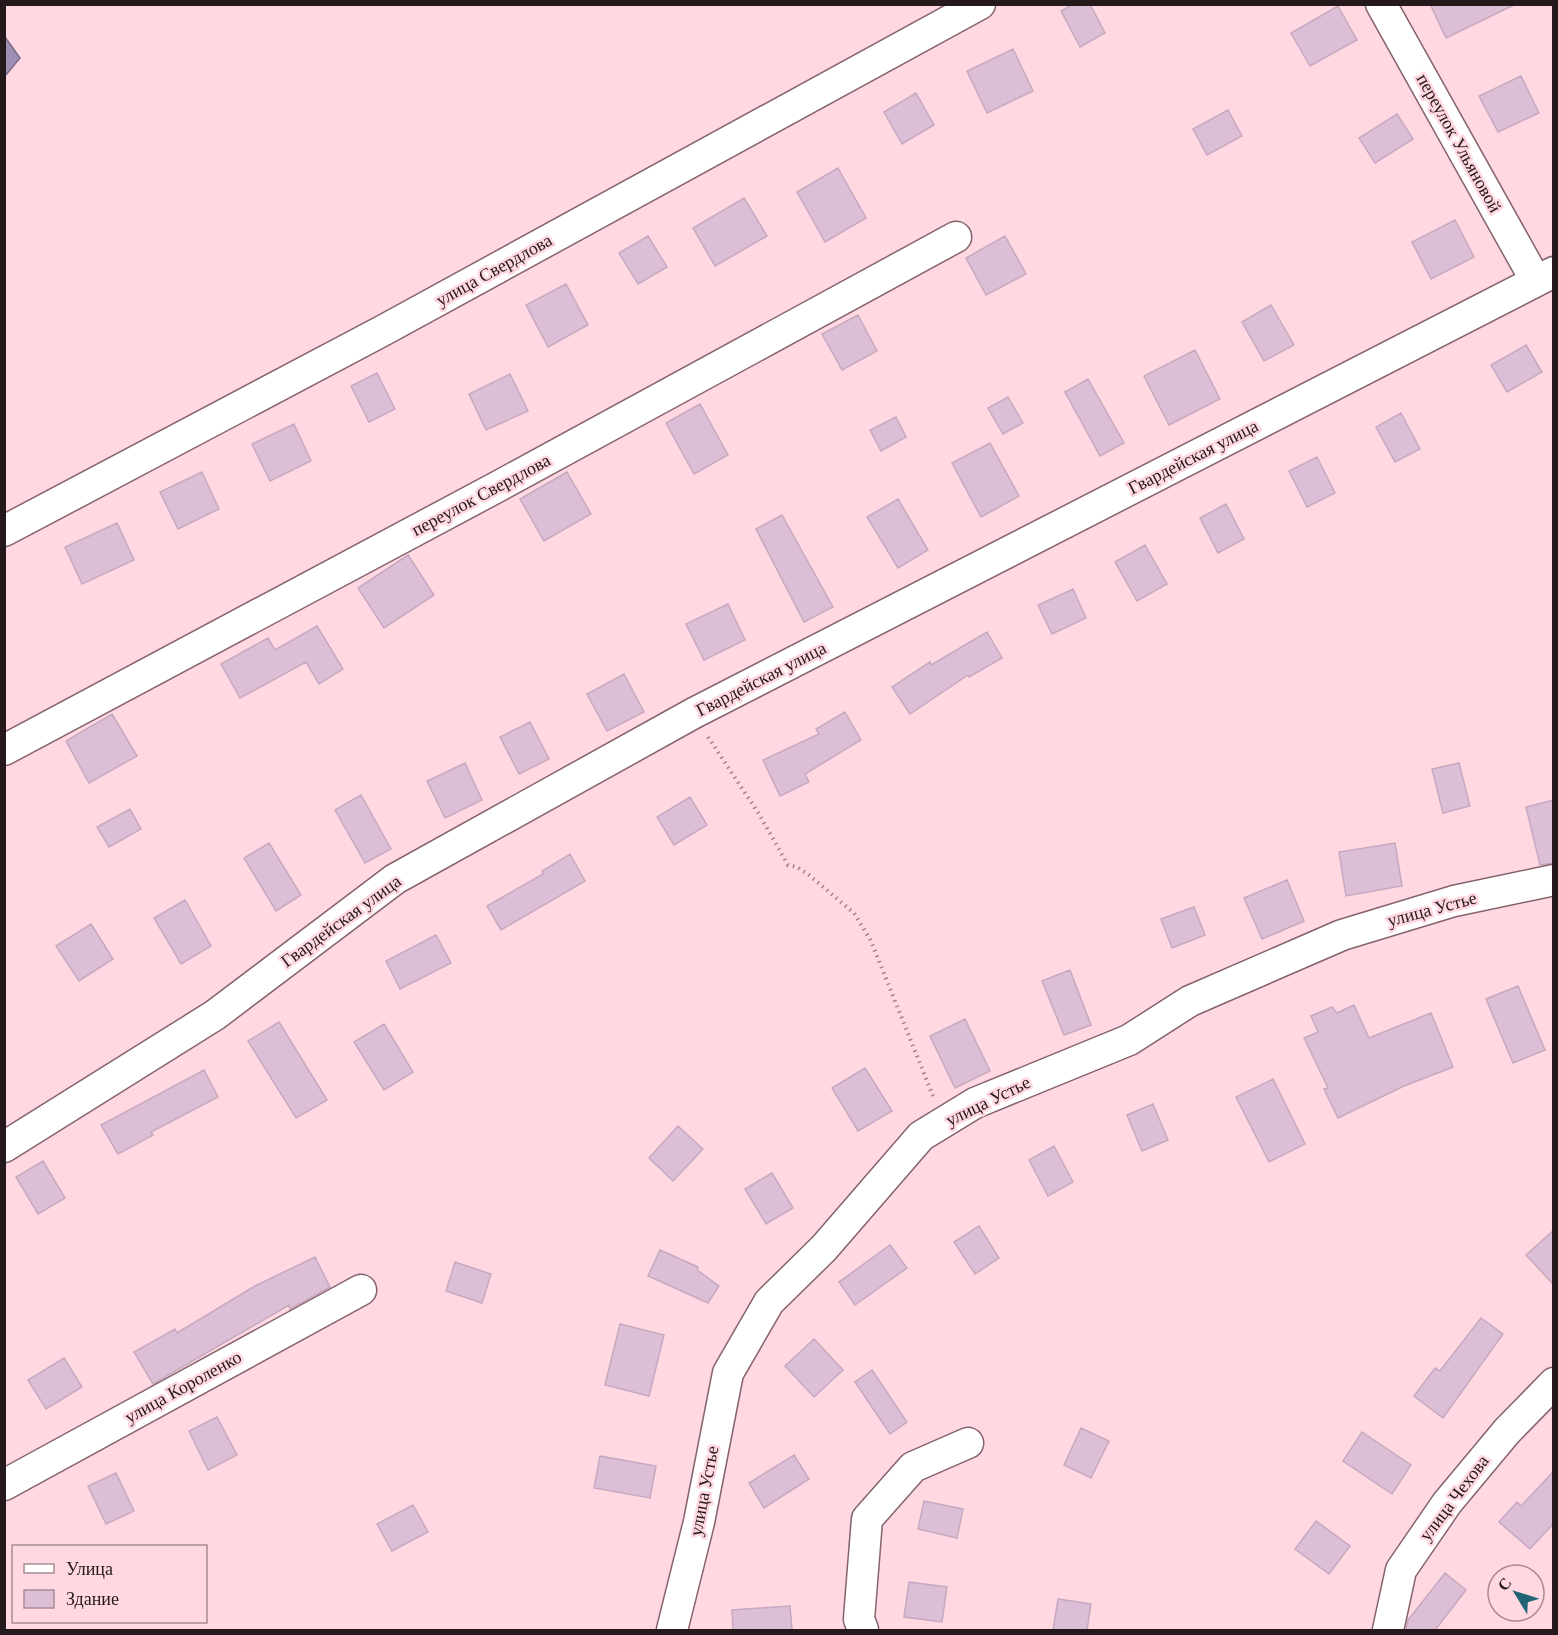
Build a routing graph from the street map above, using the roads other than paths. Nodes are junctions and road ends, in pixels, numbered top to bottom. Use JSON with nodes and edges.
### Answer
{"nodes":[{"id":1,"x":980,"y":4,"type":"edge"},
{"id":2,"x":1381,"y":4,"type":"edge"},
{"id":3,"x":956,"y":237,"type":"dead end"},
{"id":4,"x":1545,"y":276,"type":"edge"},
{"id":5,"x":4,"y":531,"type":"edge"},
{"id":6,"x":4,"y":750,"type":"edge"},
{"id":7,"x":1554,"y":880,"type":"edge"},
{"id":8,"x":4,"y":1147,"type":"edge"},
{"id":9,"x":361,"y":1290,"type":"dead end"},
{"id":10,"x":1554,"y":1383,"type":"edge"},
{"id":11,"x":968,"y":1443,"type":"dead end"},
{"id":12,"x":4,"y":1485,"type":"edge"},
{"id":13,"x":672,"y":1630,"type":"edge"},
{"id":14,"x":863,"y":1630,"type":"edge"},
{"id":15,"x":1388,"y":1630,"type":"edge"}],
"edges":[{"from":1,"to":5,"type":"street","name":"улица Свердлова"},
{"from":2,"to":4,"type":"street","name":"переулок Ульяновой"},
{"from":3,"to":6,"type":"street","name":"переулок Свердлова"},
{"from":4,"to":8,"type":"street","name":"Гвардейская улица"},
{"from":7,"to":13,"type":"street","name":"улица Устье"},
{"from":9,"to":12,"type":"street","name":"улица Короленко"},
{"from":10,"to":15,"type":"street","name":"улица Чехова"},
{"from":11,"to":14,"type":"street"}]}
